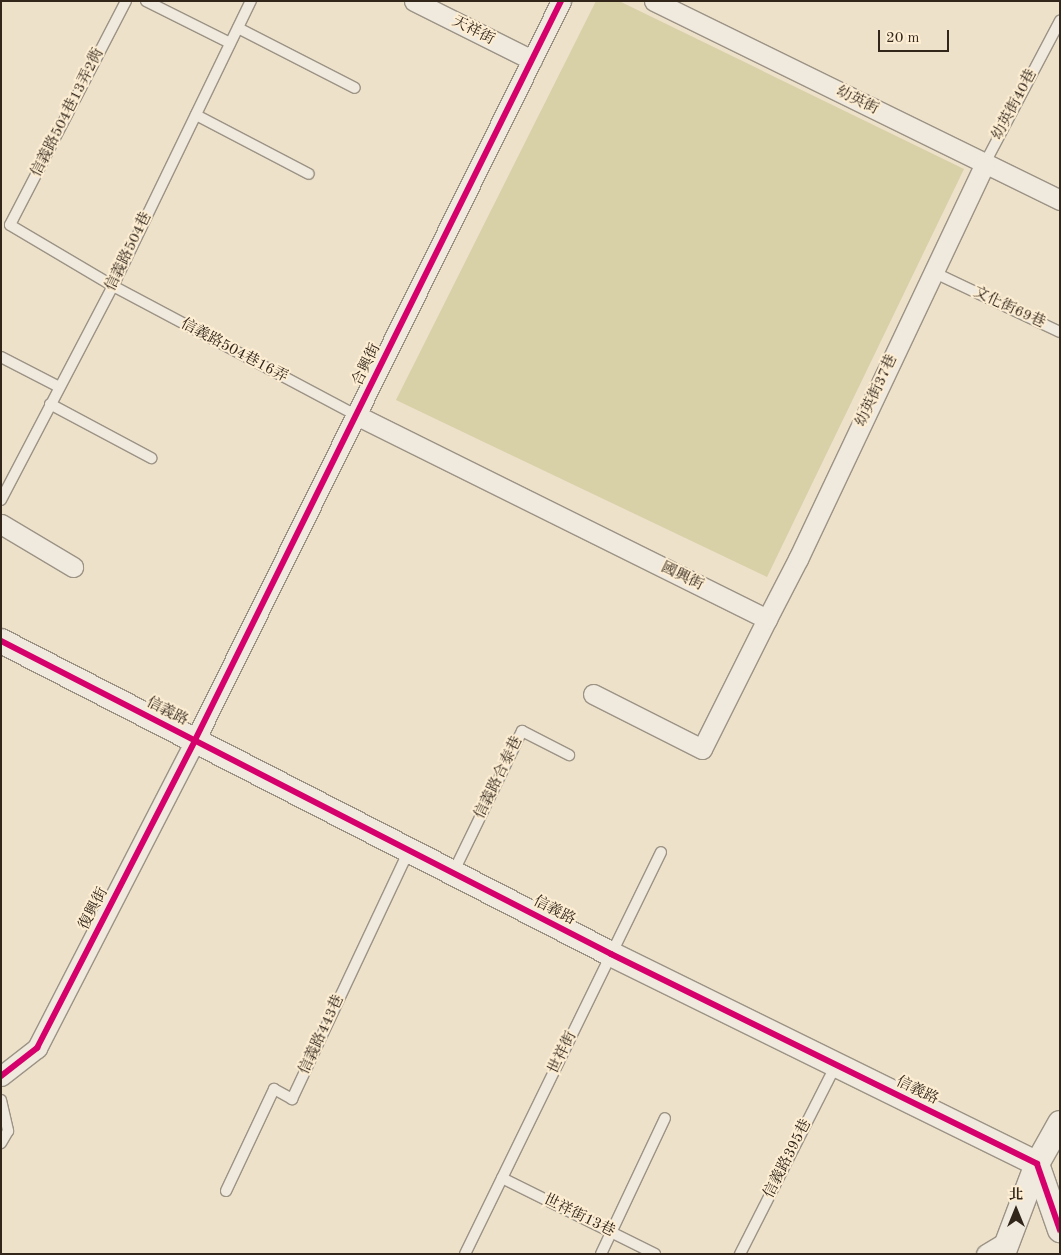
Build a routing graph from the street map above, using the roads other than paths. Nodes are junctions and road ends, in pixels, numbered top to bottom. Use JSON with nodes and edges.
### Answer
{"nodes":[{"id":1,"x":126,"y":1,"type":"edge"},
{"id":2,"x":146,"y":1,"type":"edge"},
{"id":3,"x":251,"y":1,"type":"edge"},
{"id":4,"x":414,"y":1,"type":"edge"},
{"id":5,"x":561,"y":1,"type":"edge"},
{"id":6,"x":654,"y":1,"type":"edge"},
{"id":7,"x":1060,"y":21,"type":"edge"},
{"id":8,"x":238,"y":28,"type":"junction"},
{"id":9,"x":230,"y":43,"type":"junction"},
{"id":10,"x":532,"y":60,"type":"junction"},
{"id":11,"x":355,"y":88,"type":"dead end"},
{"id":12,"x":196,"y":115,"type":"junction"},
{"id":13,"x":985,"y":163,"type":"junction"},
{"id":14,"x":309,"y":174,"type":"dead end"},
{"id":15,"x":1060,"y":200,"type":"edge"},
{"id":16,"x":10,"y":226,"type":"joint"},
{"id":17,"x":933,"y":272,"type":"junction"},
{"id":18,"x":113,"y":286,"type":"junction"},
{"id":19,"x":1060,"y":332,"type":"edge"},
{"id":20,"x":1,"y":357,"type":"edge"},
{"id":21,"x":59,"y":387,"type":"junction"},
{"id":22,"x":50,"y":404,"type":"junction"},
{"id":23,"x":356,"y":415,"type":"junction"},
{"id":24,"x":152,"y":458,"type":"dead end"},
{"id":25,"x":1,"y":500,"type":"edge"},
{"id":26,"x":1,"y":524,"type":"edge"},
{"id":27,"x":73,"y":567,"type":"dead end"},
{"id":28,"x":767,"y":619,"type":"junction"},
{"id":29,"x":1,"y":641,"type":"edge"},
{"id":30,"x":592,"y":694,"type":"dead end"},
{"id":31,"x":194,"y":740,"type":"junction"},
{"id":32,"x":569,"y":755,"type":"dead end"},
{"id":33,"x":408,"y":850,"type":"junction"},
{"id":34,"x":661,"y":852,"type":"dead end"},
{"id":35,"x":453,"y":873,"type":"junction"},
{"id":36,"x":611,"y":954,"type":"junction"},
{"id":37,"x":836,"y":1065,"type":"junction"},
{"id":38,"x":1,"y":1076,"type":"edge"},
{"id":39,"x":1,"y":1100,"type":"edge"},
{"id":40,"x":665,"y":1118,"type":"dead end"},
{"id":41,"x":1060,"y":1123,"type":"edge"},
{"id":42,"x":1,"y":1143,"type":"edge"},
{"id":43,"x":1037,"y":1164,"type":"junction"},
{"id":44,"x":502,"y":1178,"type":"junction"},
{"id":45,"x":226,"y":1191,"type":"dead end"},
{"id":46,"x":1060,"y":1230,"type":"edge"},
{"id":47,"x":611,"y":1233,"type":"junction"},
{"id":48,"x":1006,"y":1248,"type":"edge"},
{"id":49,"x":465,"y":1254,"type":"edge"},
{"id":50,"x":602,"y":1254,"type":"edge"},
{"id":51,"x":655,"y":1254,"type":"edge"},
{"id":52,"x":740,"y":1254,"type":"edge"},
{"id":53,"x":986,"y":1254,"type":"edge"}],
"edges":[{"from":1,"to":16,"type":"lane","name":"信義路504巷13弄2衖"},
{"from":2,"to":9,"type":"lane"},
{"from":3,"to":8,"type":"lane","name":"信義路504巷"},
{"from":4,"to":10,"type":"street","name":"天祥街"},
{"from":5,"to":10,"type":"street","name":"合興街"},
{"from":6,"to":13,"type":"street","name":"幼英街"},
{"from":7,"to":13,"type":"lane","name":"幼英街40巷"},
{"from":8,"to":9,"type":"lane","name":"信義路504巷"},
{"from":8,"to":11,"type":"lane"},
{"from":9,"to":12,"type":"lane","name":"信義路504巷"},
{"from":10,"to":23,"type":"street","name":"合興街"},
{"from":12,"to":14,"type":"lane"},
{"from":12,"to":18,"type":"lane","name":"信義路504巷"},
{"from":13,"to":15,"type":"street","name":"幼英街"},
{"from":13,"to":17,"type":"street","name":"幼英街37巷"},
{"from":16,"to":18,"type":"lane","name":"信義路504巷16弄"},
{"from":17,"to":19,"type":"lane","name":"文化街69巷"},
{"from":17,"to":28,"type":"street","name":"幼英街37巷"},
{"from":18,"to":21,"type":"lane","name":"信義路504巷"},
{"from":18,"to":23,"type":"lane","name":"信義路504巷16弄"},
{"from":20,"to":21,"type":"lane"},
{"from":21,"to":22,"type":"lane","name":"信義路504巷"},
{"from":22,"to":24,"type":"lane"},
{"from":22,"to":25,"type":"lane","name":"信義路504巷"},
{"from":23,"to":28,"type":"street","name":"國興街"},
{"from":23,"to":31,"type":"street","name":"合興街"},
{"from":26,"to":27,"type":"street"},
{"from":28,"to":30,"type":"street"},
{"from":29,"to":31,"type":"street","name":"信義路"},
{"from":31,"to":33,"type":"street","name":"信義路"},
{"from":31,"to":38,"type":"street","name":"復興街"},
{"from":32,"to":35,"type":"lane","name":"信義路合泰巷"},
{"from":33,"to":35,"type":"street","name":"信義路"},
{"from":33,"to":45,"type":"lane","name":"信義路443巷"},
{"from":34,"to":36,"type":"lane","name":"世祥街"},
{"from":35,"to":36,"type":"street","name":"信義路"},
{"from":36,"to":37,"type":"street","name":"信義路"},
{"from":36,"to":44,"type":"lane","name":"世祥街"},
{"from":37,"to":43,"type":"street","name":"信義路"},
{"from":37,"to":52,"type":"lane","name":"信義路395巷"},
{"from":39,"to":42,"type":"lane"},
{"from":40,"to":47,"type":"lane"},
{"from":41,"to":43,"type":"street"},
{"from":43,"to":46,"type":"street"},
{"from":43,"to":48,"type":"street"},
{"from":44,"to":47,"type":"lane","name":"世祥街13巷"},
{"from":44,"to":49,"type":"lane","name":"世祥街"},
{"from":47,"to":50,"type":"lane"},
{"from":47,"to":51,"type":"lane","name":"世祥街13巷"},
{"from":48,"to":53,"type":"street"}]}
